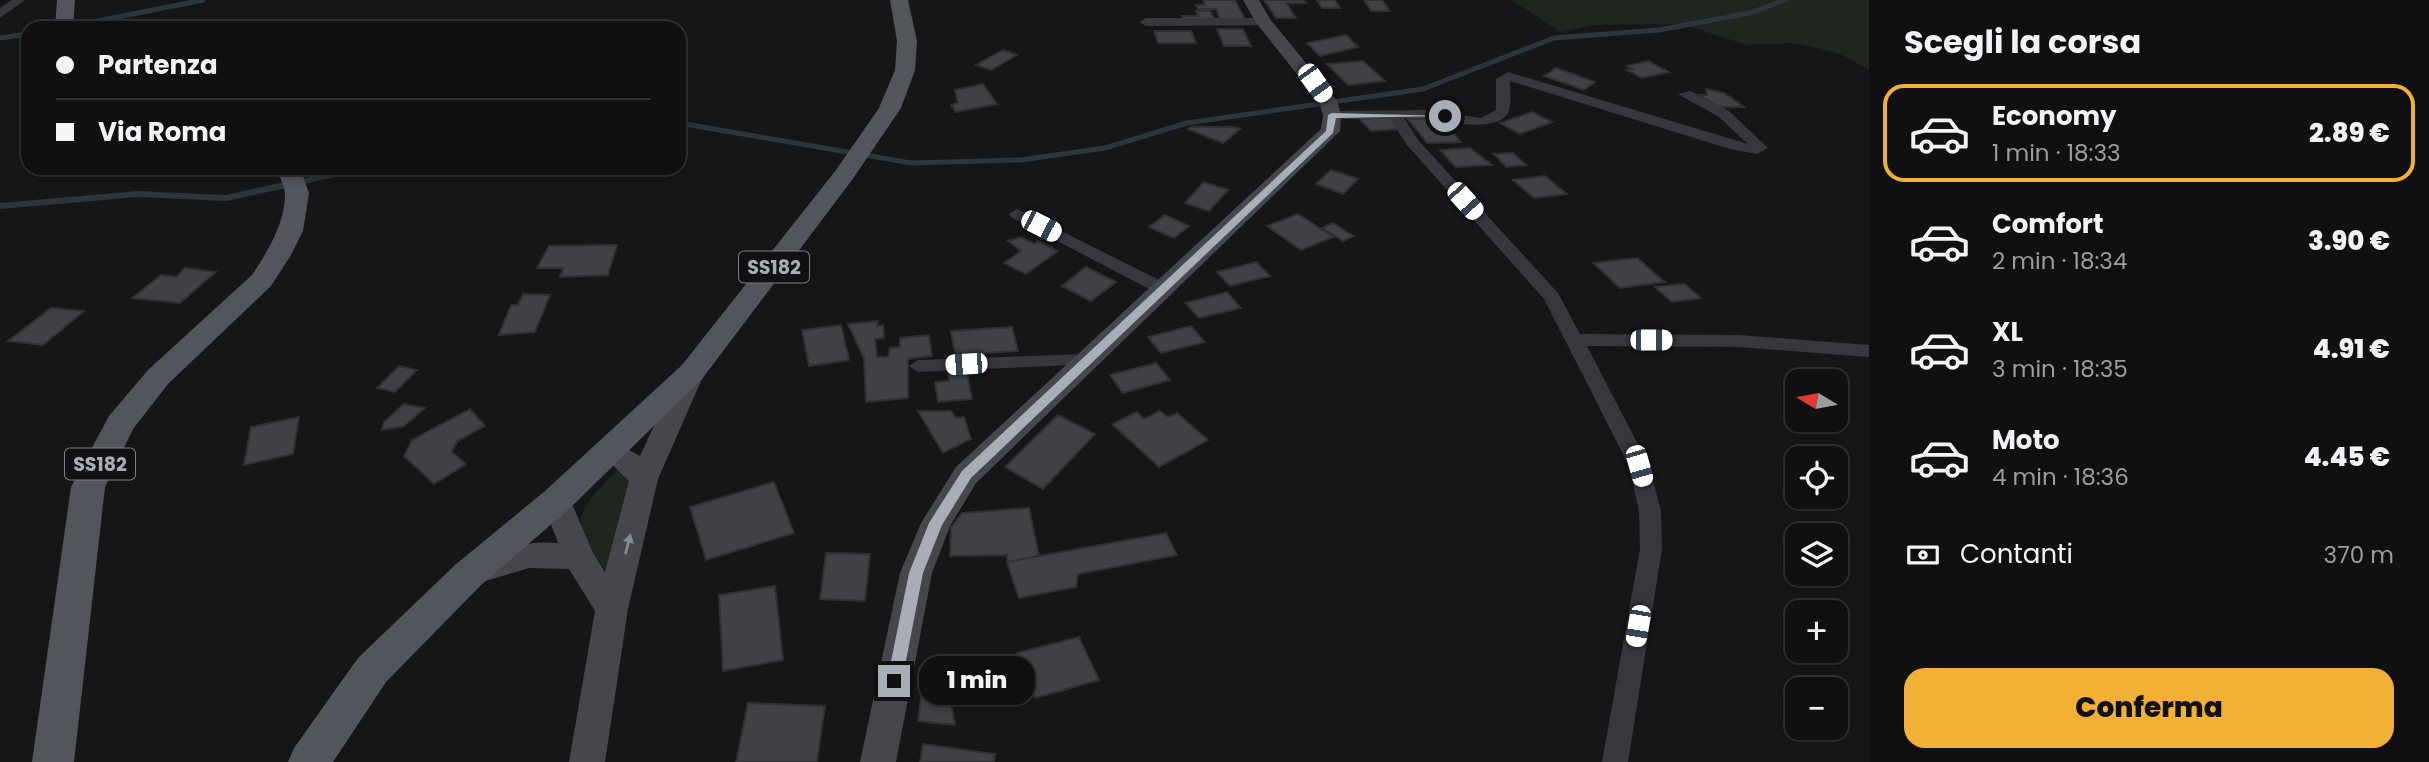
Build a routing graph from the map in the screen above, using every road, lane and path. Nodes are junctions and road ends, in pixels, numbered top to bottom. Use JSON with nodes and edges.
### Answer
{"nodes":[{"id":1,"x":19,"y":0,"type":"edge"},
{"id":2,"x":66,"y":0,"type":"edge"},
{"id":3,"x":899,"y":0,"type":"edge"},
{"id":4,"x":1251,"y":0,"type":"edge"},
{"id":5,"x":0,"y":14,"type":"edge"},
{"id":6,"x":64,"y":21,"type":"edge"},
{"id":7,"x":1146,"y":22,"type":"dead end"},
{"id":8,"x":1264,"y":22,"type":"junction"},
{"id":9,"x":1685,"y":94,"type":"dead end"},
{"id":10,"x":1330,"y":108,"type":"junction"},
{"id":11,"x":1395,"y":114,"type":"junction"},
{"id":12,"x":291,"y":175,"type":"edge"},
{"id":13,"x":1017,"y":214,"type":"dead end"},
{"id":14,"x":1163,"y":289,"type":"junction"},
{"id":15,"x":1575,"y":341,"type":"junction"},
{"id":16,"x":1869,"y":351,"type":"edge"},
{"id":17,"x":1088,"y":360,"type":"junction"},
{"id":18,"x":918,"y":366,"type":"dead end"},
{"id":19,"x":692,"y":372,"type":"junction"},
{"id":20,"x":611,"y":450,"type":"junction"},
{"id":21,"x":644,"y":479,"type":"junction"},
{"id":22,"x":557,"y":500,"type":"junction"},
{"id":23,"x":579,"y":558,"type":"junction"},
{"id":24,"x":468,"y":575,"type":"junction"},
{"id":25,"x":612,"y":609,"type":"junction"},
{"id":26,"x":53,"y":762,"type":"edge"},
{"id":27,"x":309,"y":762,"type":"edge"},
{"id":28,"x":587,"y":762,"type":"edge"},
{"id":29,"x":878,"y":762,"type":"edge"},
{"id":30,"x":1615,"y":762,"type":"edge"}],
"edges":[{"from":1,"to":5,"type":"street"},
{"from":2,"to":6,"type":"main road"},
{"from":3,"to":19,"type":"main road","number":"SS182"},
{"from":4,"to":8,"type":"street"},
{"from":7,"to":8,"type":"street"},
{"from":8,"to":10,"type":"street"},
{"from":9,"to":11,"type":"street"},
{"from":10,"to":11,"type":"street"},
{"from":10,"to":14,"type":"street"},
{"from":11,"to":15,"type":"street"},
{"from":12,"to":26,"type":"main road","number":"SS182"},
{"from":13,"to":14,"type":"street"},
{"from":14,"to":17,"type":"street"},
{"from":15,"to":16,"type":"street"},
{"from":15,"to":30,"type":"street"},
{"from":17,"to":18,"type":"street"},
{"from":17,"to":29,"type":"street"},
{"from":19,"to":20,"type":"main road","number":"SS182"},
{"from":19,"to":21,"type":"street"},
{"from":20,"to":21,"type":"street"},
{"from":20,"to":22,"type":"main road","number":"SS182"},
{"from":25,"to":21,"type":"street","one_way":true},
{"from":22,"to":23,"type":"street"},
{"from":22,"to":24,"type":"main road","number":"SS182"},
{"from":23,"to":24,"type":"street"},
{"from":23,"to":25,"type":"street"},
{"from":24,"to":27,"type":"main road","number":"SS182"},
{"from":25,"to":28,"type":"street"}]}
